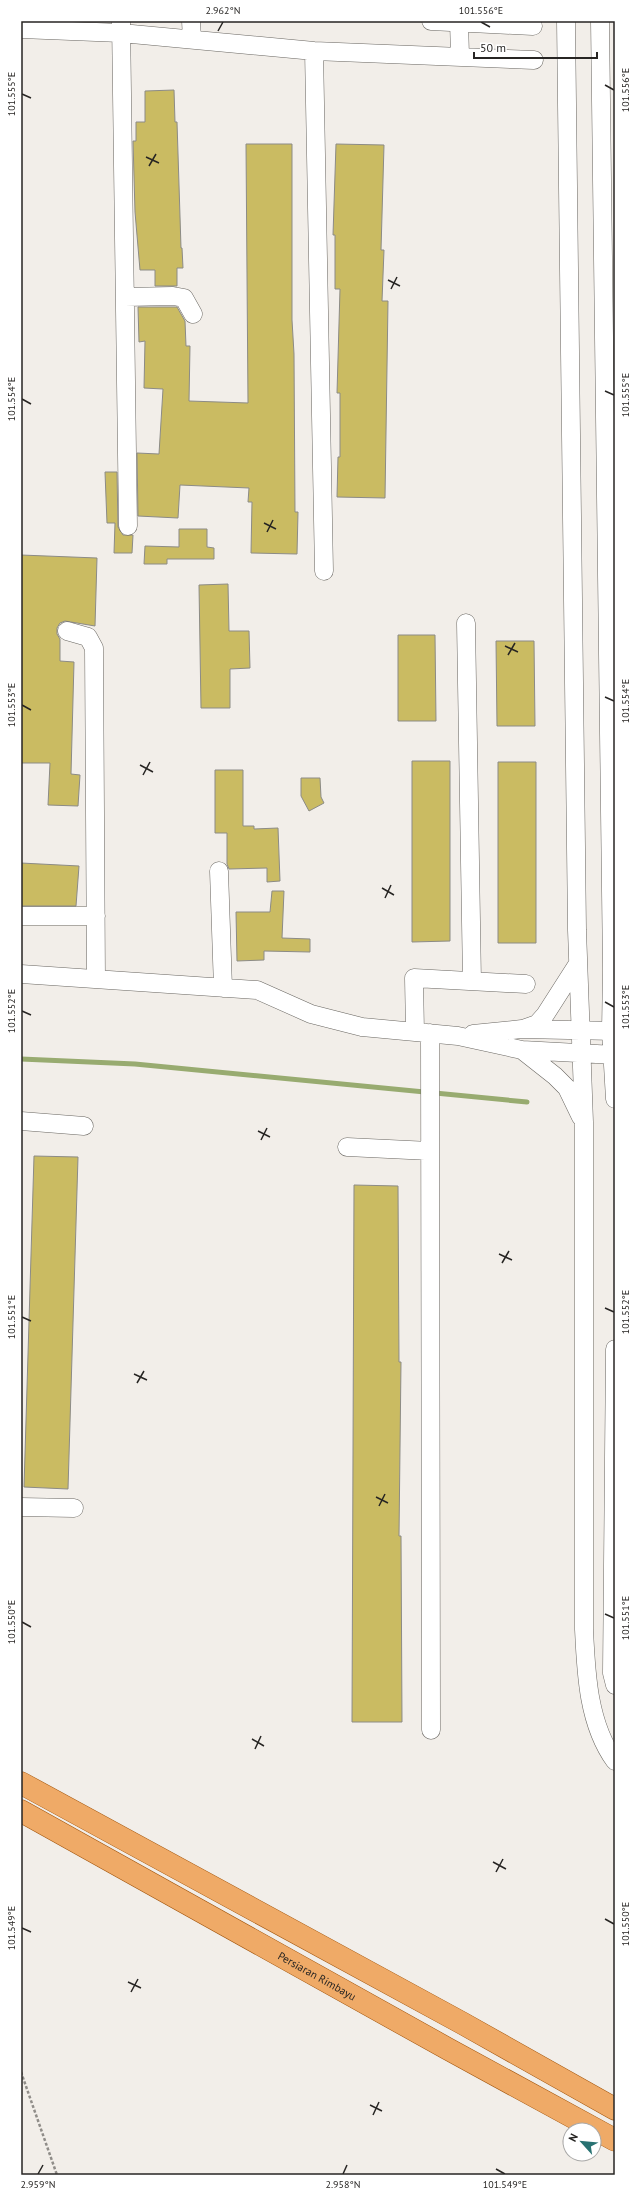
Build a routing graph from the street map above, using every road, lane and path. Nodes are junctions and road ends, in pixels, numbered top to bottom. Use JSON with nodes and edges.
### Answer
{"nodes":[{"id":1,"x":191,"y":21,"type":"edge"},
{"id":2,"x":431,"y":21,"type":"edge"},
{"id":3,"x":566,"y":21,"type":"edge"},
{"id":4,"x":600,"y":21,"type":"edge"},
{"id":5,"x":459,"y":22,"type":"edge"},
{"id":6,"x":533,"y":26,"type":"dead end"},
{"id":7,"x":121,"y":27,"type":"edge"},
{"id":8,"x":21,"y":29,"type":"edge"},
{"id":9,"x":192,"y":39,"type":"junction"},
{"id":10,"x":314,"y":51,"type":"junction"},
{"id":11,"x":460,"y":56,"type":"junction"},
{"id":12,"x":534,"y":60,"type":"dead end"},
{"id":13,"x":608,"y":94,"type":"edge"},
{"id":14,"x":125,"y":297,"type":"junction"},
{"id":15,"x":193,"y":314,"type":"dead end"},
{"id":16,"x":128,"y":526,"type":"dead end"},
{"id":17,"x":324,"y":571,"type":"dead end"},
{"id":18,"x":466,"y":623,"type":"dead end"},
{"id":19,"x":67,"y":631,"type":"dead end"},
{"id":20,"x":219,"y":871,"type":"dead end"},
{"id":21,"x":21,"y":916,"type":"edge"},
{"id":22,"x":96,"y":916,"type":"junction"},
{"id":23,"x":577,"y":964,"type":"junction"},
{"id":24,"x":613,"y":973,"type":"edge"},
{"id":25,"x":21,"y":974,"type":"edge"},
{"id":26,"x":96,"y":979,"type":"junction"},
{"id":27,"x":472,"y":981,"type":"junction"},
{"id":28,"x":526,"y":984,"type":"dead end"},
{"id":29,"x":223,"y":988,"type":"junction"},
{"id":30,"x":522,"y":1029,"type":"junction"},
{"id":31,"x":581,"y":1030,"type":"junction"},
{"id":32,"x":613,"y":1031,"type":"edge"},
{"id":33,"x":423,"y":1033,"type":"junction"},
{"id":34,"x":458,"y":1036,"type":"junction"},
{"id":35,"x":522,"y":1050,"type":"junction"},
{"id":36,"x":582,"y":1054,"type":"junction"},
{"id":37,"x":614,"y":1055,"type":"edge"},
{"id":38,"x":615,"y":1099,"type":"edge"},
{"id":39,"x":21,"y":1121,"type":"edge"},
{"id":40,"x":584,"y":1122,"type":"junction"},
{"id":41,"x":84,"y":1126,"type":"dead end"},
{"id":42,"x":347,"y":1147,"type":"dead end"},
{"id":43,"x":430,"y":1151,"type":"junction"},
{"id":44,"x":615,"y":1349,"type":"edge"},
{"id":45,"x":21,"y":1507,"type":"edge"},
{"id":46,"x":74,"y":1508,"type":"dead end"},
{"id":47,"x":614,"y":1531,"type":"edge"},
{"id":48,"x":615,"y":1685,"type":"edge"},
{"id":49,"x":431,"y":1730,"type":"dead end"},
{"id":50,"x":615,"y":1761,"type":"edge"},
{"id":51,"x":21,"y":1783,"type":"edge"},
{"id":52,"x":21,"y":1811,"type":"edge"},
{"id":53,"x":462,"y":2022,"type":"junction"},
{"id":54,"x":21,"y":2072,"type":"edge"},
{"id":55,"x":615,"y":2095,"type":"edge"},
{"id":56,"x":615,"y":2110,"type":"edge"},
{"id":57,"x":615,"y":2140,"type":"edge"},
{"id":58,"x":57,"y":2175,"type":"edge"}],
"edges":[{"from":1,"to":9,"type":"street"},
{"from":2,"to":5,"type":"street"},
{"from":3,"to":23,"type":"street"},
{"from":4,"to":13,"type":"street"},
{"from":5,"to":6,"type":"street"},
{"from":5,"to":11,"type":"street"},
{"from":7,"to":8,"type":"street"},
{"from":7,"to":9,"type":"street"},
{"from":7,"to":14,"type":"street"},
{"from":9,"to":10,"type":"street"},
{"from":10,"to":11,"type":"street"},
{"from":10,"to":17,"type":"street"},
{"from":11,"to":12,"type":"street"},
{"from":13,"to":24,"type":"street"},
{"from":14,"to":15,"type":"street"},
{"from":14,"to":16,"type":"street"},
{"from":18,"to":27,"type":"street"},
{"from":19,"to":22,"type":"street"},
{"from":20,"to":29,"type":"street"},
{"from":21,"to":22,"type":"street"},
{"from":22,"to":26,"type":"street"},
{"from":23,"to":30,"type":"street"},
{"from":23,"to":31,"type":"street"},
{"from":24,"to":32,"type":"street"},
{"from":25,"to":26,"type":"street"},
{"from":26,"to":29,"type":"street"},
{"from":27,"to":28,"type":"street"},
{"from":27,"to":33,"type":"street"},
{"from":29,"to":33,"type":"street"},
{"from":30,"to":31,"type":"street"},
{"from":30,"to":34,"type":"street"},
{"from":31,"to":32,"type":"street"},
{"from":31,"to":36,"type":"street"},
{"from":32,"to":37,"type":"street"},
{"from":33,"to":34,"type":"street"},
{"from":33,"to":43,"type":"street"},
{"from":34,"to":35,"type":"street"},
{"from":35,"to":36,"type":"street"},
{"from":35,"to":40,"type":"street"},
{"from":36,"to":37,"type":"street"},
{"from":36,"to":40,"type":"street"},
{"from":37,"to":38,"type":"street"},
{"from":39,"to":41,"type":"street"},
{"from":40,"to":50,"type":"street"},
{"from":42,"to":43,"type":"street"},
{"from":43,"to":49,"type":"street"},
{"from":44,"to":47,"type":"street"},
{"from":45,"to":46,"type":"street"},
{"from":47,"to":48,"type":"street"},
{"from":51,"to":53,"type":"main road"},
{"from":52,"to":57,"type":"main road","name":"Persiaran Rimbayu"},
{"from":53,"to":55,"type":"main road"},
{"from":53,"to":56,"type":"main road"},
{"from":54,"to":58,"type":"path"}]}
